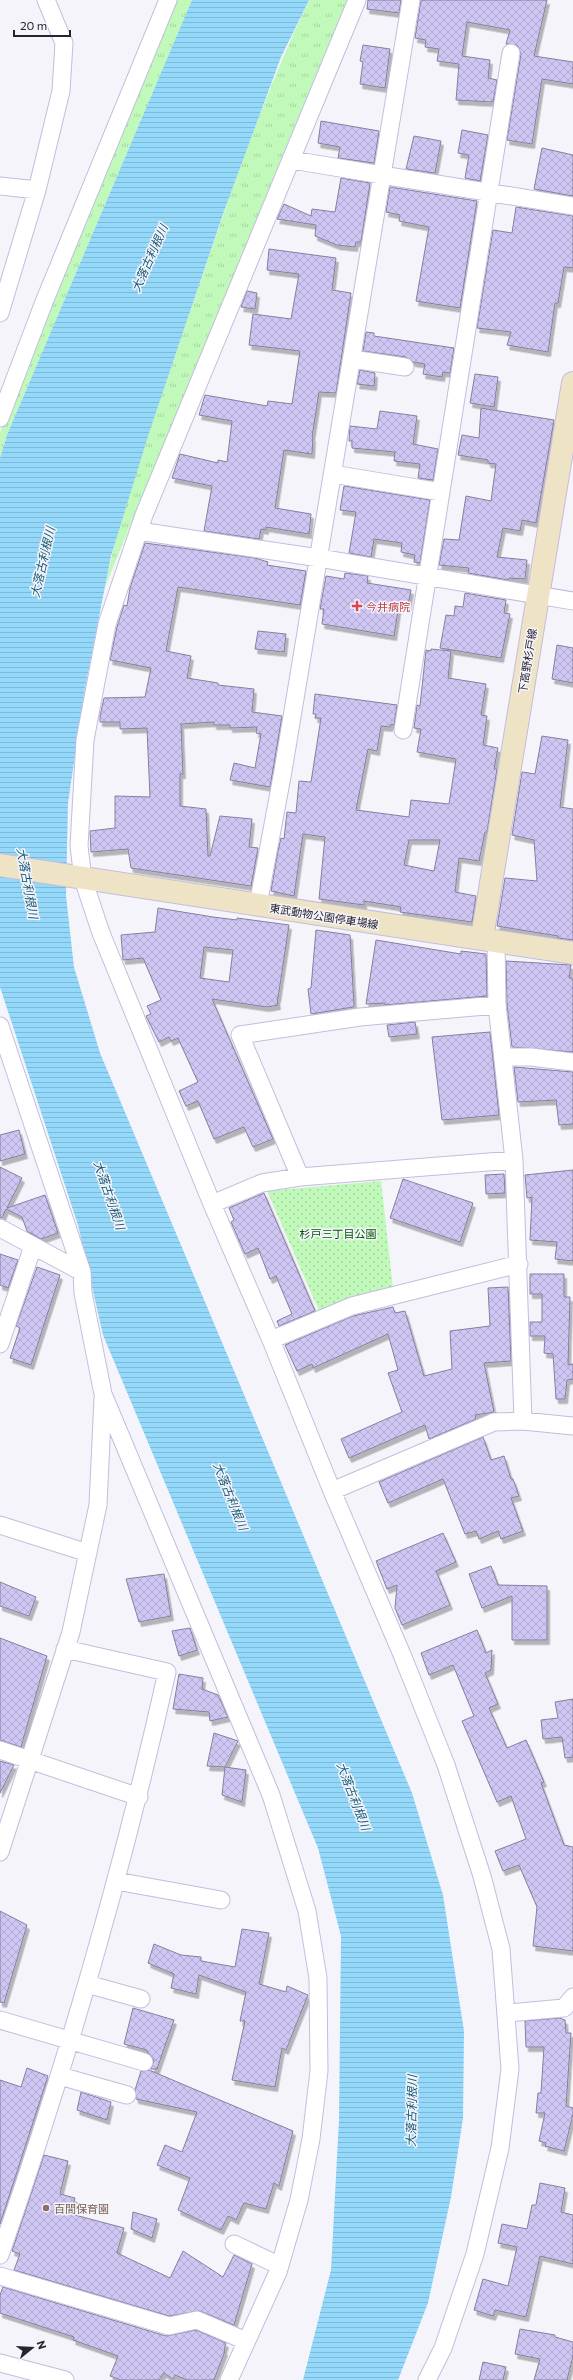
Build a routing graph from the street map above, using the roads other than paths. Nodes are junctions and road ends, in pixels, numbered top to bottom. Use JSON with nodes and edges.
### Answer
{"nodes":[{"id":1,"x":46,"y":0,"type":"edge"},
{"id":2,"x":168,"y":0,"type":"edge"},
{"id":3,"x":357,"y":0,"type":"edge"},
{"id":4,"x":411,"y":0,"type":"edge"},
{"id":5,"x":511,"y":53,"type":"dead end"},
{"id":6,"x":292,"y":160,"type":"junction"},
{"id":7,"x":382,"y":175,"type":"junction"},
{"id":8,"x":0,"y":186,"type":"edge"},
{"id":9,"x":37,"y":190,"type":"junction"},
{"id":10,"x":489,"y":192,"type":"junction"},
{"id":11,"x":573,"y":206,"type":"edge"},
{"id":12,"x":0,"y":314,"type":"edge"},
{"id":13,"x":352,"y":359,"type":"junction"},
{"id":14,"x":405,"y":367,"type":"dead end"},
{"id":15,"x":573,"y":383,"type":"edge"},
{"id":16,"x":0,"y":418,"type":"edge"},
{"id":17,"x":333,"y":474,"type":"junction"},
{"id":18,"x":441,"y":492,"type":"junction"},
{"id":19,"x":139,"y":531,"type":"junction"},
{"id":20,"x":319,"y":558,"type":"junction"},
{"id":21,"x":427,"y":576,"type":"junction"},
{"id":22,"x":538,"y":595,"type":"junction"},
{"id":23,"x":573,"y":600,"type":"edge"},
{"id":24,"x":403,"y":730,"type":"dead end"},
{"id":25,"x":0,"y":865,"type":"edge"},
{"id":26,"x":79,"y":878,"type":"junction"},
{"id":27,"x":258,"y":906,"type":"junction"},
{"id":28,"x":489,"y":939,"type":"junction"},
{"id":29,"x":573,"y":953,"type":"edge"},
{"id":30,"x":497,"y":1005,"type":"junction"},
{"id":31,"x":0,"y":1026,"type":"edge"},
{"id":32,"x":503,"y":1057,"type":"junction"},
{"id":33,"x":573,"y":1062,"type":"edge"},
{"id":34,"x":514,"y":1160,"type":"junction"},
{"id":35,"x":300,"y":1177,"type":"junction"},
{"id":36,"x":212,"y":1204,"type":"junction"},
{"id":37,"x":0,"y":1228,"type":"edge"},
{"id":38,"x":32,"y":1246,"type":"junction"},
{"id":39,"x":519,"y":1264,"type":"junction"},
{"id":40,"x":82,"y":1272,"type":"junction"},
{"id":41,"x":271,"y":1340,"type":"junction"},
{"id":42,"x":0,"y":1344,"type":"edge"},
{"id":43,"x":103,"y":1394,"type":"junction"},
{"id":44,"x":523,"y":1421,"type":"junction"},
{"id":45,"x":573,"y":1426,"type":"edge"},
{"id":46,"x":332,"y":1491,"type":"junction"},
{"id":47,"x":0,"y":1525,"type":"edge"},
{"id":48,"x":88,"y":1553,"type":"junction"},
{"id":49,"x":65,"y":1649,"type":"junction"},
{"id":50,"x":0,"y":1750,"type":"edge"},
{"id":51,"x":29,"y":1760,"type":"junction"},
{"id":52,"x":139,"y":1797,"type":"junction"},
{"id":53,"x":0,"y":1852,"type":"edge"},
{"id":54,"x":116,"y":1881,"type":"junction"},
{"id":55,"x":221,"y":1900,"type":"dead end"},
{"id":56,"x":88,"y":1984,"type":"junction"},
{"id":57,"x":573,"y":1997,"type":"edge"},
{"id":58,"x":141,"y":1999,"type":"dead end"},
{"id":59,"x":508,"y":2013,"type":"junction"},
{"id":60,"x":0,"y":2020,"type":"edge"},
{"id":61,"x":70,"y":2042,"type":"junction"},
{"id":62,"x":144,"y":2062,"type":"dead end"},
{"id":63,"x":60,"y":2076,"type":"junction"},
{"id":64,"x":127,"y":2095,"type":"dead end"},
{"id":65,"x":7,"y":2211,"type":"edge"},
{"id":66,"x":234,"y":2244,"type":"dead end"},
{"id":67,"x":0,"y":2255,"type":"edge"},
{"id":68,"x":280,"y":2266,"type":"junction"},
{"id":69,"x":0,"y":2276,"type":"edge"},
{"id":70,"x":246,"y":2341,"type":"junction"},
{"id":71,"x":0,"y":2362,"type":"edge"},
{"id":72,"x":65,"y":2380,"type":"edge"},
{"id":73,"x":230,"y":2380,"type":"edge"},
{"id":74,"x":427,"y":2380,"type":"edge"}],
"edges":[{"from":1,"to":9,"type":"street"},
{"from":2,"to":16,"type":"street"},
{"from":3,"to":6,"type":"street"},
{"from":4,"to":7,"type":"street"},
{"from":5,"to":10,"type":"street"},
{"from":6,"to":7,"type":"street"},
{"from":6,"to":19,"type":"street"},
{"from":7,"to":10,"type":"street"},
{"from":7,"to":13,"type":"street"},
{"from":8,"to":9,"type":"street"},
{"from":9,"to":12,"type":"street"},
{"from":10,"to":11,"type":"street"},
{"from":10,"to":18,"type":"street"},
{"from":13,"to":14,"type":"street"},
{"from":13,"to":17,"type":"street"},
{"from":15,"to":22,"type":"main road","name":"下高野杉戸線"},
{"from":17,"to":18,"type":"street"},
{"from":17,"to":20,"type":"street"},
{"from":18,"to":21,"type":"street"},
{"from":19,"to":20,"type":"street"},
{"from":19,"to":26,"type":"street"},
{"from":20,"to":21,"type":"street"},
{"from":20,"to":27,"type":"street"},
{"from":21,"to":22,"type":"street"},
{"from":21,"to":24,"type":"street"},
{"from":22,"to":23,"type":"street"},
{"from":22,"to":28,"type":"main road","name":"下高野杉戸線"},
{"from":25,"to":26,"type":"main road","name":"東武動物公園停車場線"},
{"from":26,"to":27,"type":"main road","name":"東武動物公園停車場線"},
{"from":26,"to":36,"type":"street"},
{"from":27,"to":28,"type":"main road","name":"東武動物公園停車場線"},
{"from":28,"to":29,"type":"main road","name":"東武動物公園停車場線"},
{"from":28,"to":30,"type":"street"},
{"from":30,"to":32,"type":"street"},
{"from":30,"to":35,"type":"street"},
{"from":31,"to":40,"type":"street"},
{"from":32,"to":33,"type":"street"},
{"from":32,"to":34,"type":"street"},
{"from":34,"to":35,"type":"street"},
{"from":34,"to":39,"type":"street"},
{"from":35,"to":36,"type":"street"},
{"from":36,"to":41,"type":"street"},
{"from":37,"to":38,"type":"street"},
{"from":38,"to":40,"type":"street"},
{"from":38,"to":42,"type":"street"},
{"from":39,"to":41,"type":"street"},
{"from":39,"to":44,"type":"street"},
{"from":40,"to":43,"type":"street"},
{"from":41,"to":46,"type":"street"},
{"from":43,"to":48,"type":"street"},
{"from":43,"to":68,"type":"street"},
{"from":44,"to":45,"type":"street"},
{"from":44,"to":46,"type":"street"},
{"from":46,"to":59,"type":"street"},
{"from":47,"to":48,"type":"street"},
{"from":48,"to":49,"type":"street"},
{"from":49,"to":51,"type":"street"},
{"from":49,"to":52,"type":"street"},
{"from":50,"to":51,"type":"street"},
{"from":51,"to":52,"type":"street"},
{"from":51,"to":53,"type":"street"},
{"from":52,"to":54,"type":"street"},
{"from":54,"to":55,"type":"street"},
{"from":54,"to":56,"type":"street"},
{"from":56,"to":58,"type":"street"},
{"from":56,"to":61,"type":"street"},
{"from":57,"to":59,"type":"street"},
{"from":59,"to":74,"type":"street"},
{"from":60,"to":61,"type":"street"},
{"from":61,"to":62,"type":"street"},
{"from":61,"to":63,"type":"street"},
{"from":63,"to":64,"type":"street"},
{"from":63,"to":65,"type":"street"},
{"from":65,"to":67,"type":"street"},
{"from":66,"to":68,"type":"street"},
{"from":68,"to":70,"type":"street"},
{"from":69,"to":70,"type":"street"},
{"from":70,"to":73,"type":"street"},
{"from":71,"to":72,"type":"street"}]}
